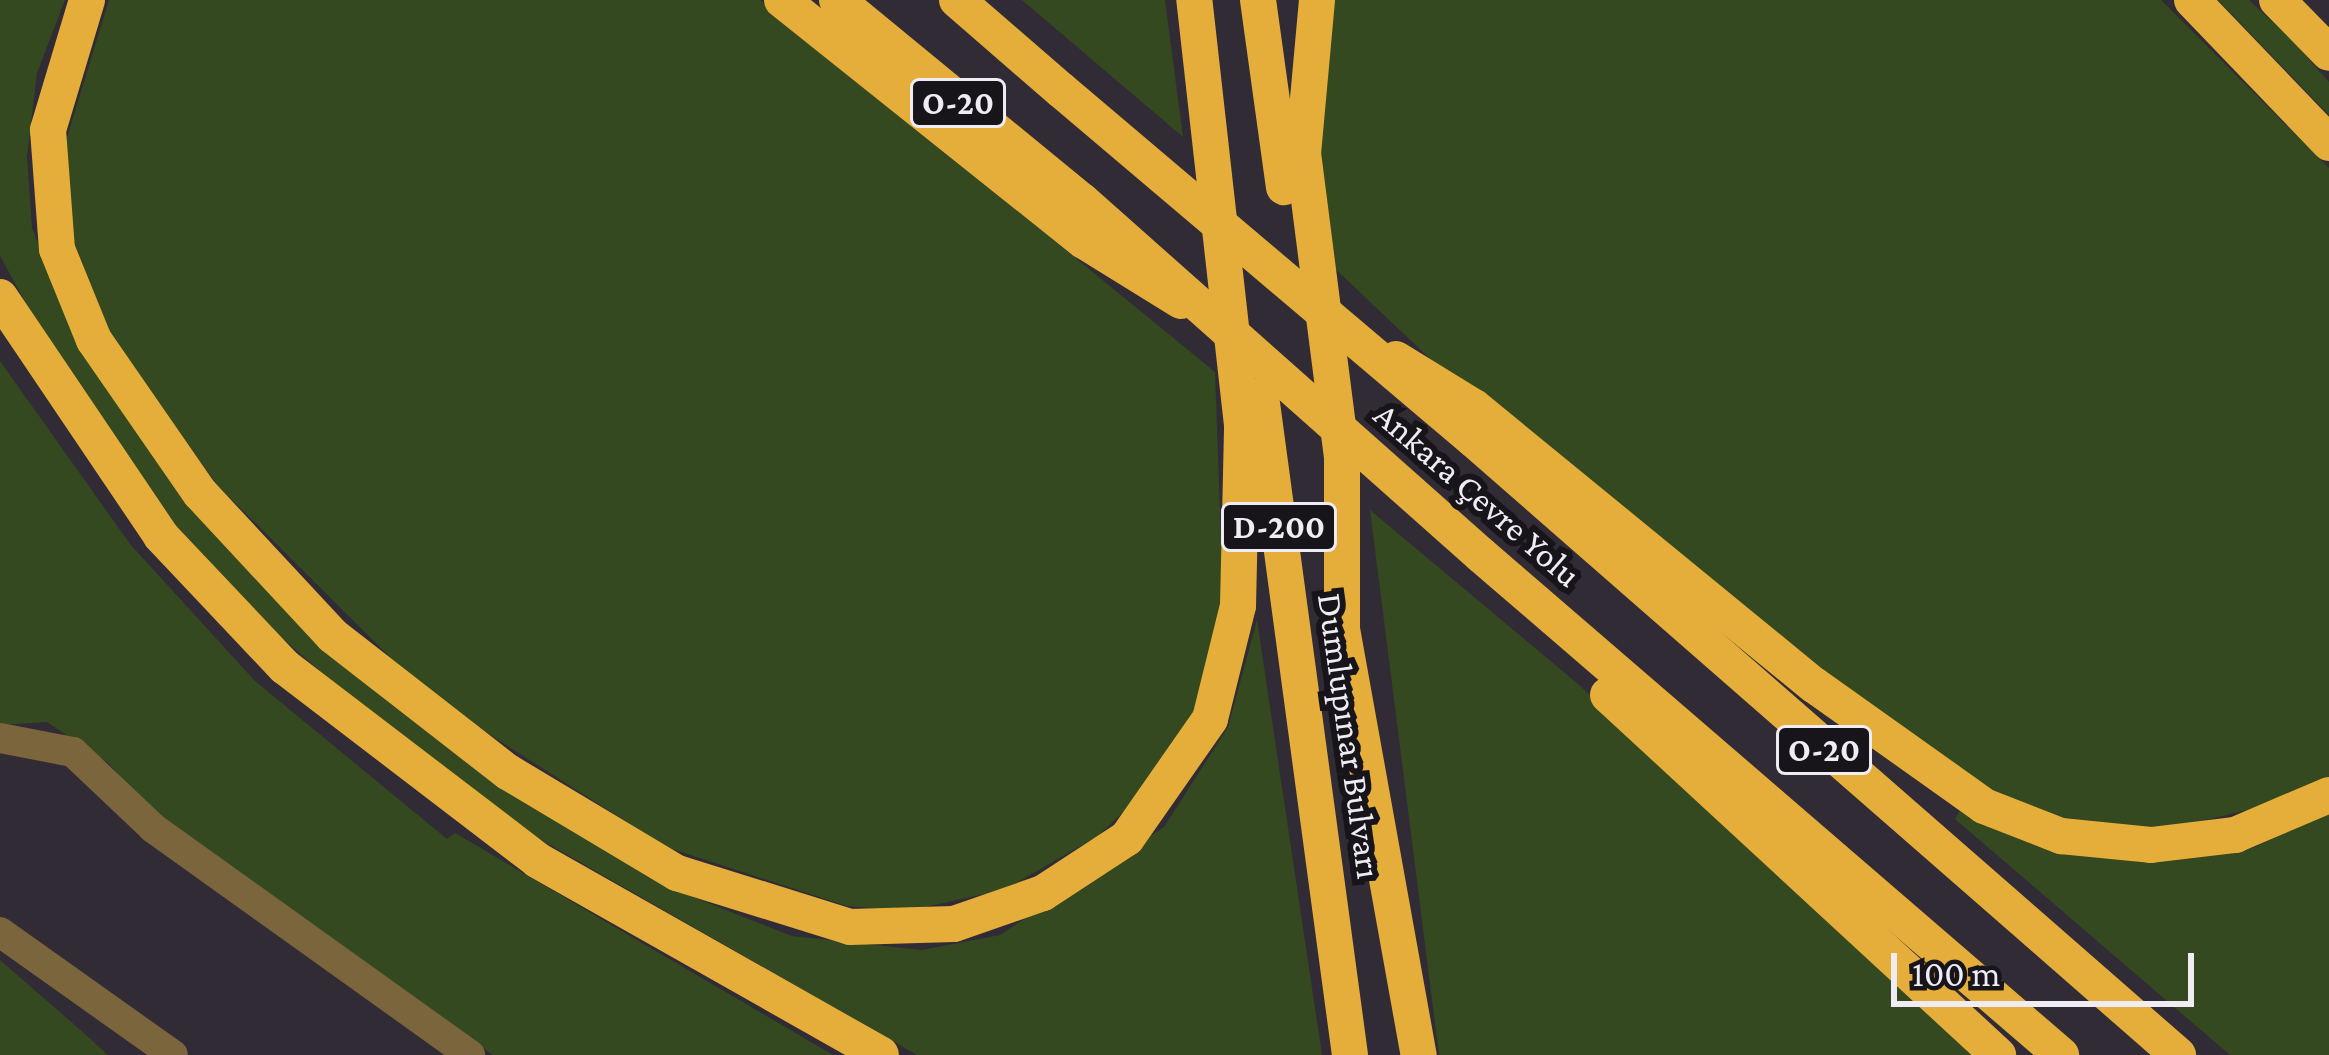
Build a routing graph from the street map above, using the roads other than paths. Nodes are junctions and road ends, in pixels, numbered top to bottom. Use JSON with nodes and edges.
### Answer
{"nodes":[{"id":1,"x":87,"y":0,"type":"edge"},
{"id":2,"x":782,"y":0,"type":"edge"},
{"id":3,"x":837,"y":0,"type":"edge"},
{"id":4,"x":957,"y":0,"type":"edge"},
{"id":5,"x":977,"y":0,"type":"edge"},
{"id":6,"x":1194,"y":0,"type":"edge"},
{"id":7,"x":1207,"y":0,"type":"edge"},
{"id":8,"x":1258,"y":0,"type":"edge"},
{"id":9,"x":1317,"y":0,"type":"edge"},
{"id":10,"x":2192,"y":0,"type":"edge"},
{"id":11,"x":2277,"y":0,"type":"edge"},
{"id":12,"x":2329,"y":53,"type":"edge"},
{"id":13,"x":1061,"y":89,"type":"junction"},
{"id":14,"x":2329,"y":142,"type":"edge"},
{"id":15,"x":0,"y":297,"type":"edge"},
{"id":16,"x":1207,"y":317,"type":"junction"},
{"id":17,"x":1474,"y":423,"type":"junction"},
{"id":18,"x":1537,"y":601,"type":"junction"},
{"id":19,"x":1342,"y":628,"type":"junction"},
{"id":20,"x":0,"y":738,"type":"edge"},
{"id":21,"x":2329,"y":795,"type":"edge"},
{"id":22,"x":0,"y":932,"type":"edge"},
{"id":23,"x":173,"y":1055,"type":"edge"},
{"id":24,"x":470,"y":1055,"type":"edge"},
{"id":25,"x":880,"y":1055,"type":"edge"},
{"id":26,"x":1350,"y":1055,"type":"edge"},
{"id":27,"x":1400,"y":1055,"type":"edge"},
{"id":28,"x":1419,"y":1055,"type":"edge"},
{"id":29,"x":1998,"y":1055,"type":"edge"},
{"id":30,"x":2061,"y":1055,"type":"edge"},
{"id":31,"x":2178,"y":1055,"type":"edge"}],
"edges":[{"from":1,"to":6,"type":"highway"},
{"from":2,"to":16,"type":"highway","bridge":true},
{"from":3,"to":16,"type":"highway","name":"Ankara Çevre Yolu","number":"O-20","bridge":true},
{"from":4,"to":13,"type":"highway","name":"Ankara Çevre Yolu","number":"O-20"},
{"from":5,"to":13,"type":"highway"},
{"from":7,"to":26,"type":"highway","name":"Dumlupınar Bulvarı","number":"D-200"},
{"from":8,"to":19,"type":"highway","name":"Dumlupınar Bulvarı","number":"D-200"},
{"from":9,"to":19,"type":"highway"},
{"from":10,"to":14,"type":"highway"},
{"from":11,"to":12,"type":"highway"},
{"from":13,"to":17,"type":"highway","name":"Ankara Çevre Yolu","number":"O-20","bridge":true},
{"from":15,"to":25,"type":"highway"},
{"from":16,"to":18,"type":"highway","name":"Ankara Çevre Yolu","number":"O-20","bridge":true},
{"from":17,"to":21,"type":"highway"},
{"from":17,"to":31,"type":"highway","name":"Ankara Çevre Yolu","number":"O-20"},
{"from":18,"to":29,"type":"highway"},
{"from":18,"to":30,"type":"highway","name":"Ankara Çevre Yolu","number":"O-20"},
{"from":19,"to":27,"type":"highway","name":"Dumlupınar Bulvarı","number":"D-200"},
{"from":19,"to":28,"type":"highway"},
{"from":20,"to":24,"type":"street"},
{"from":22,"to":23,"type":"street"}]}
